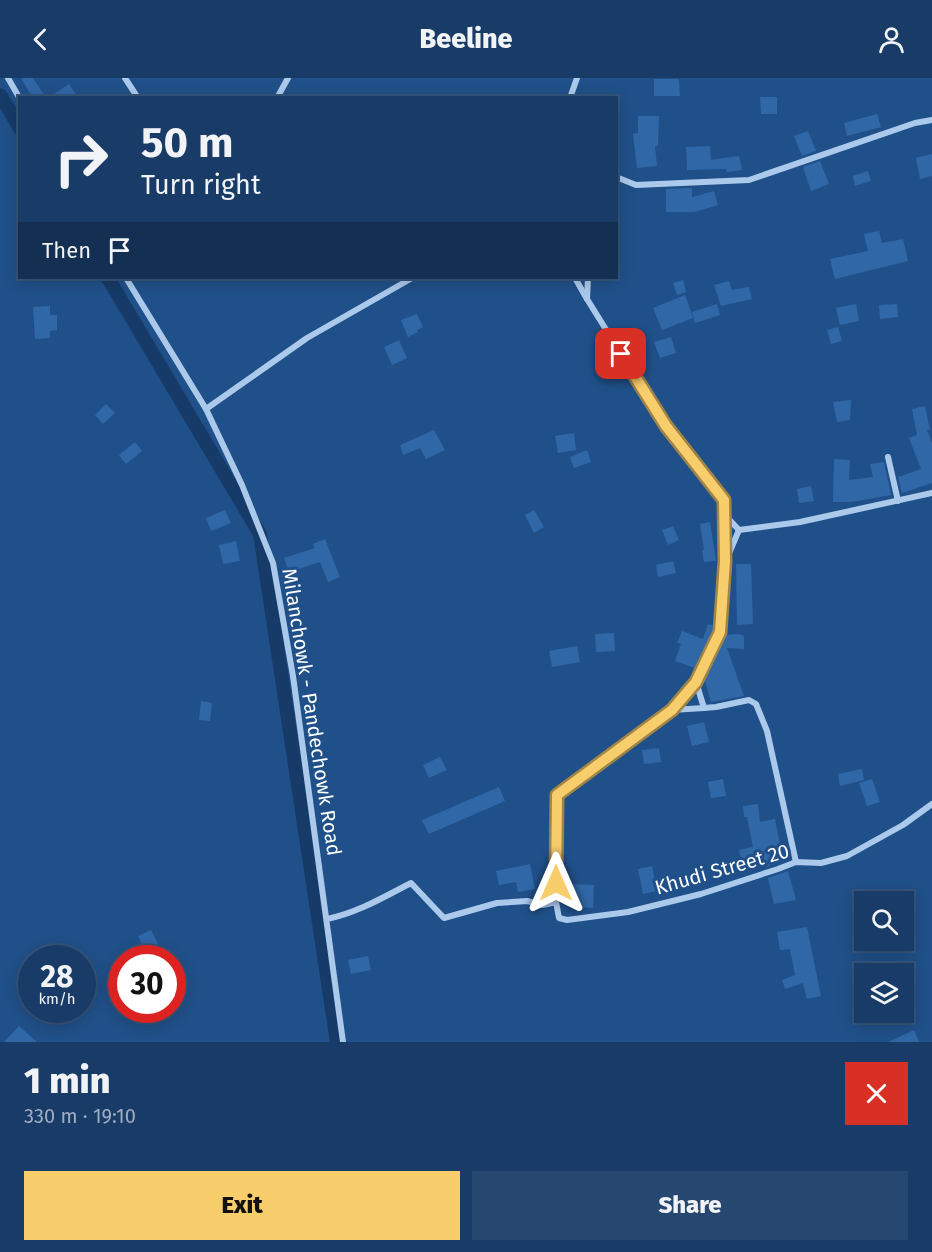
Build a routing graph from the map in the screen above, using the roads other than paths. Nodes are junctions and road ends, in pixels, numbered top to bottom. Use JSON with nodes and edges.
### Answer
{"nodes":[{"id":1,"x":8,"y":78,"type":"edge"},
{"id":2,"x":125,"y":78,"type":"edge"},
{"id":3,"x":288,"y":78,"type":"edge"},
{"id":4,"x":577,"y":78,"type":"edge"},
{"id":5,"x":18,"y":96,"type":"edge"},
{"id":6,"x":137,"y":96,"type":"edge"},
{"id":7,"x":278,"y":96,"type":"edge"},
{"id":8,"x":571,"y":96,"type":"edge"},
{"id":9,"x":932,"y":120,"type":"edge"},
{"id":10,"x":618,"y":176,"type":"edge"},
{"id":11,"x":127,"y":279,"type":"edge"},
{"id":12,"x":410,"y":279,"type":"edge"},
{"id":13,"x":576,"y":279,"type":"edge"},
{"id":14,"x":588,"y":279,"type":"edge"},
{"id":15,"x":587,"y":299,"type":"junction"},
{"id":16,"x":206,"y":410,"type":"junction"},
{"id":17,"x":888,"y":457,"type":"dead end"},
{"id":18,"x":932,"y":493,"type":"edge"},
{"id":19,"x":898,"y":501,"type":"junction"},
{"id":20,"x":724,"y":514,"type":"junction"},
{"id":21,"x":739,"y":530,"type":"junction"},
{"id":22,"x":725,"y":561,"type":"junction"},
{"id":23,"x":696,"y":682,"type":"junction"},
{"id":24,"x":704,"y":708,"type":"junction"},
{"id":25,"x":672,"y":710,"type":"junction"},
{"id":26,"x":932,"y":804,"type":"edge"},
{"id":27,"x":796,"y":862,"type":"junction"},
{"id":28,"x":556,"y":902,"type":"junction"},
{"id":29,"x":327,"y":919,"type":"junction"},
{"id":30,"x":343,"y":1042,"type":"edge"}],
"edges":[{"from":1,"to":5,"type":"street"},
{"from":2,"to":6,"type":"street"},
{"from":3,"to":7,"type":"street"},
{"from":4,"to":8,"type":"street"},
{"from":9,"to":10,"type":"street"},
{"from":11,"to":16,"type":"street","name":"Milanchowk - Pandechowk Road"},
{"from":12,"to":16,"type":"street"},
{"from":13,"to":15,"type":"street"},
{"from":14,"to":15,"type":"street"},
{"from":15,"to":20,"type":"street"},
{"from":16,"to":29,"type":"street","name":"Milanchowk - Pandechowk Road"},
{"from":17,"to":19,"type":"street"},
{"from":18,"to":19,"type":"street"},
{"from":19,"to":21,"type":"street"},
{"from":20,"to":21,"type":"street"},
{"from":20,"to":22,"type":"street"},
{"from":21,"to":22,"type":"street"},
{"from":22,"to":23,"type":"street"},
{"from":23,"to":24,"type":"street"},
{"from":23,"to":25,"type":"street"},
{"from":24,"to":25,"type":"street"},
{"from":24,"to":27,"type":"street"},
{"from":25,"to":28,"type":"street"},
{"from":26,"to":27,"type":"street","name":"Khudi Street 20"},
{"from":27,"to":28,"type":"street","name":"Khudi Street 20"},
{"from":28,"to":29,"type":"street"},
{"from":29,"to":30,"type":"street","name":"Milanchowk - Pandechowk Road"}]}
